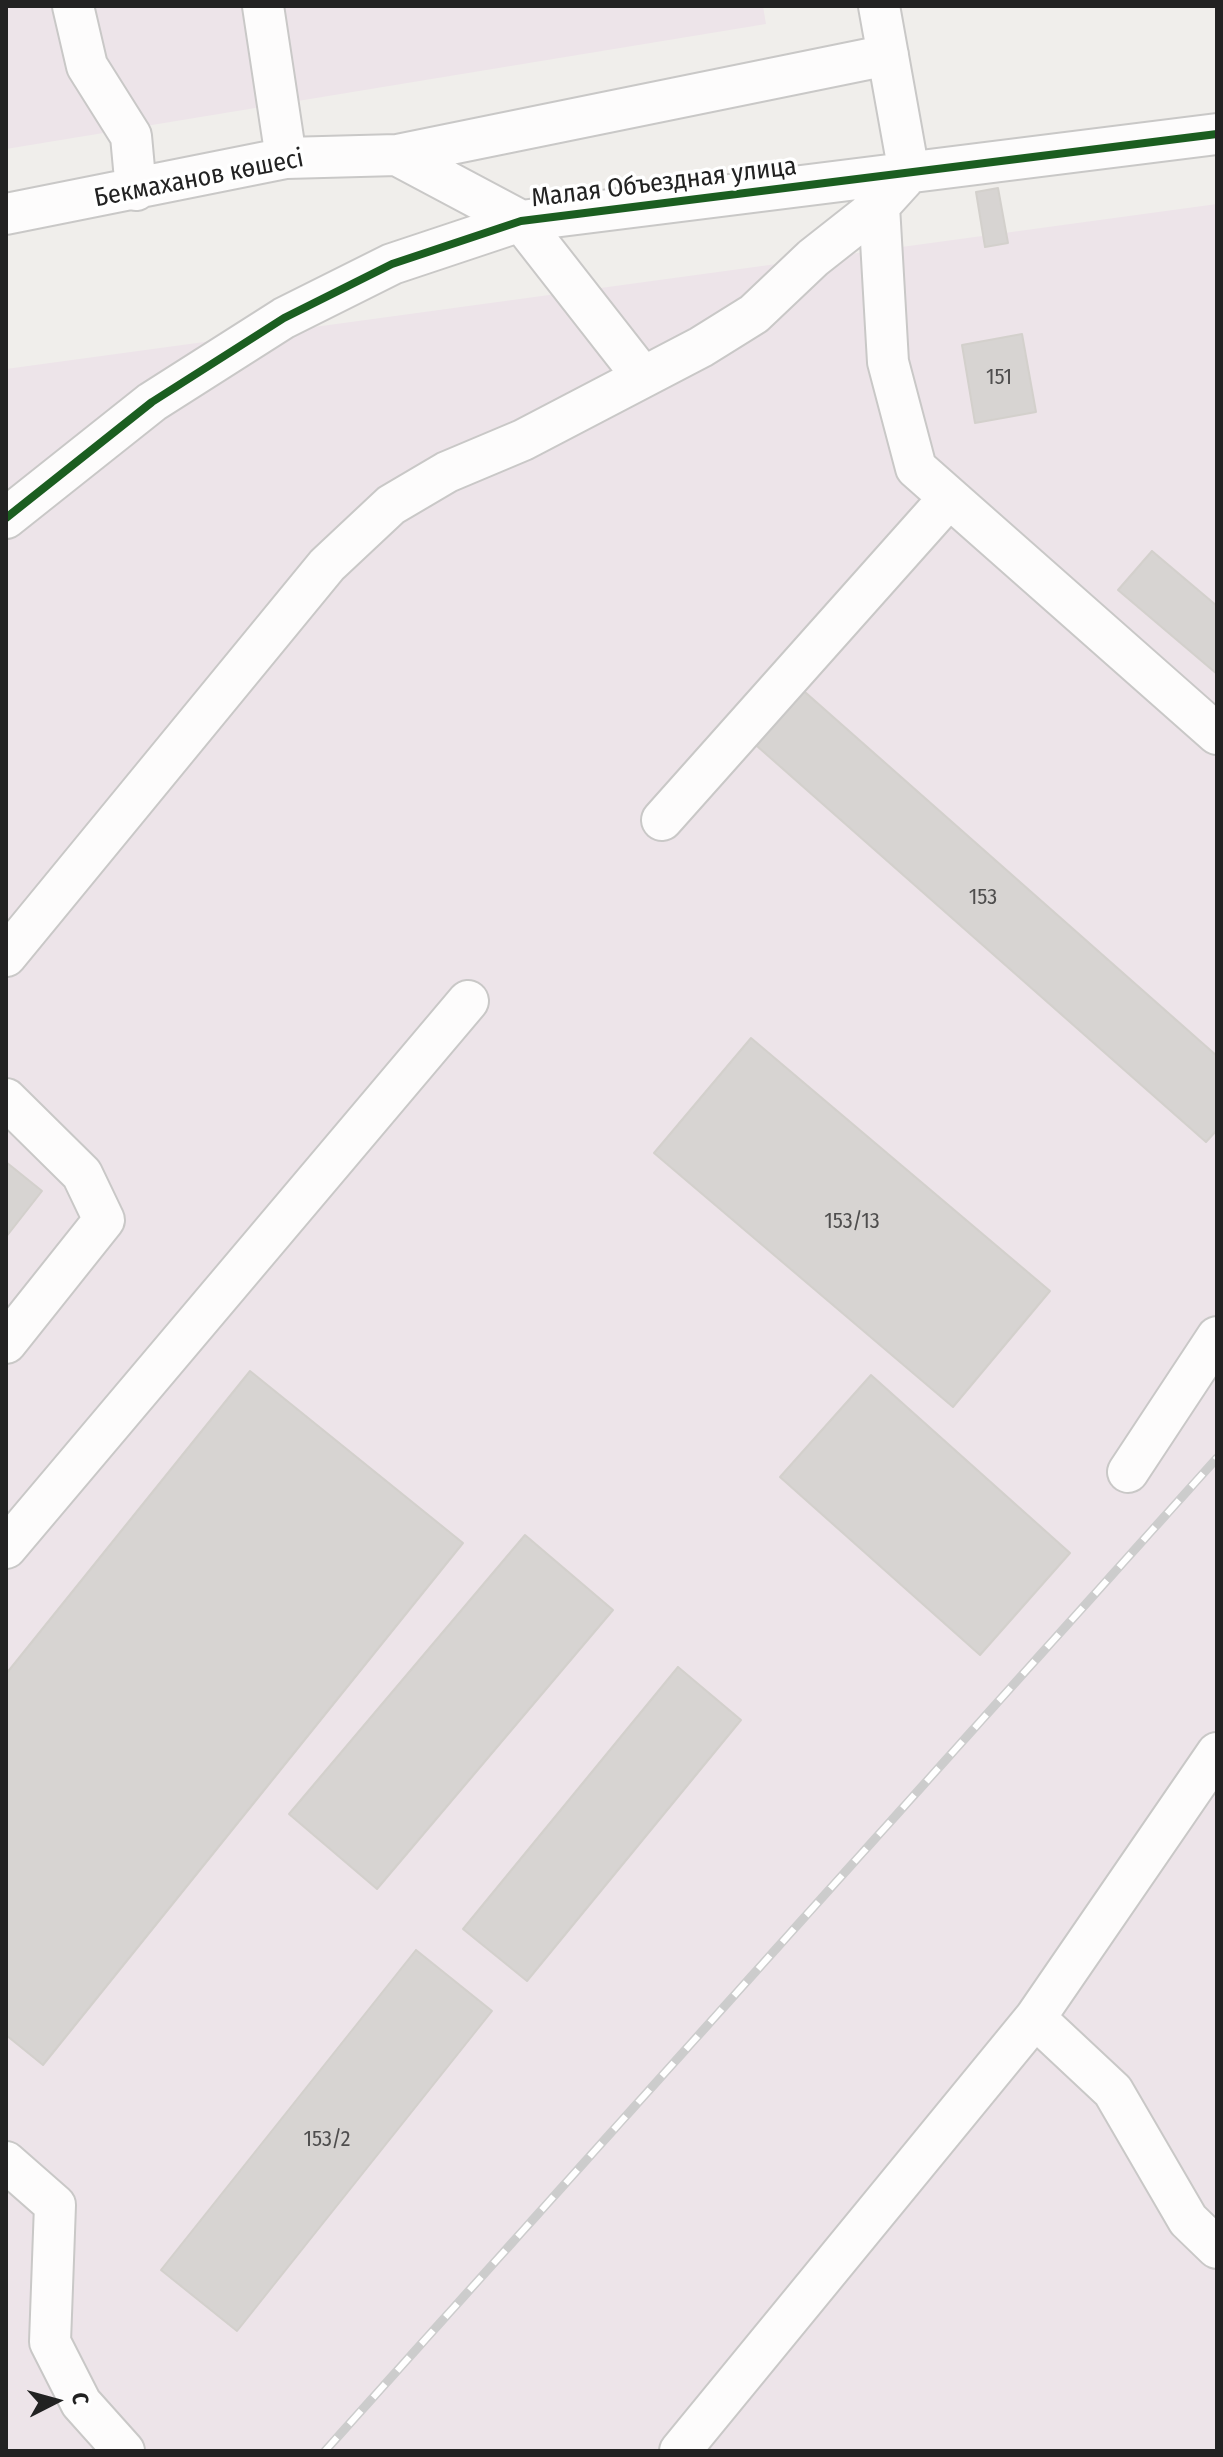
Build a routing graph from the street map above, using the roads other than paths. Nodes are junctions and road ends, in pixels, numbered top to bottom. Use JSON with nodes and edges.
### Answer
{"nodes":[{"id":1,"x":73,"y":6,"type":"edge"},
{"id":2,"x":263,"y":6,"type":"edge"},
{"id":3,"x":879,"y":6,"type":"edge"},
{"id":4,"x":888,"y":55,"type":"junction"},
{"id":5,"x":1217,"y":134,"type":"edge"},
{"id":6,"x":397,"y":155,"type":"junction"},
{"id":7,"x":286,"y":158,"type":"junction"},
{"id":8,"x":909,"y":173,"type":"junction"},
{"id":9,"x":136,"y":190,"type":"junction"},
{"id":10,"x":879,"y":206,"type":"junction"},
{"id":11,"x":6,"y":214,"type":"edge"},
{"id":12,"x":521,"y":221,"type":"junction"},
{"id":13,"x":643,"y":377,"type":"junction"},
{"id":14,"x":949,"y":498,"type":"junction"},
{"id":15,"x":6,"y":518,"type":"edge"},
{"id":16,"x":1217,"y":734,"type":"edge"},
{"id":17,"x":662,"y":820,"type":"dead end"},
{"id":18,"x":6,"y":956,"type":"edge"},
{"id":19,"x":468,"y":1001,"type":"dead end"},
{"id":20,"x":6,"y":1099,"type":"edge"},
{"id":21,"x":1217,"y":1337,"type":"edge"},
{"id":22,"x":6,"y":1343,"type":"edge"},
{"id":23,"x":1128,"y":1472,"type":"dead end"},
{"id":24,"x":6,"y":1548,"type":"edge"},
{"id":25,"x":1217,"y":1753,"type":"edge"},
{"id":26,"x":1035,"y":2018,"type":"junction"},
{"id":27,"x":6,"y":2162,"type":"edge"},
{"id":28,"x":1217,"y":2248,"type":"edge"},
{"id":29,"x":124,"y":2451,"type":"edge"},
{"id":30,"x":680,"y":2451,"type":"edge"}],
"edges":[{"from":1,"to":9,"type":"street"},
{"from":2,"to":7,"type":"street"},
{"from":3,"to":4,"type":"street"},
{"from":4,"to":6,"type":"street"},
{"from":4,"to":8,"type":"street"},
{"from":5,"to":8,"type":"street","name":"Малая Объездная улица"},
{"from":6,"to":7,"type":"street","name":"Бекмаханов көшесі"},
{"from":6,"to":12,"type":"street","name":"Бекмаханов көшесі"},
{"from":7,"to":9,"type":"street","name":"Бекмаханов көшесі"},
{"from":8,"to":10,"type":"street"},
{"from":8,"to":12,"type":"street","name":"Малая Объездная улица"},
{"from":9,"to":11,"type":"street","name":"Бекмаханов көшесі"},
{"from":10,"to":13,"type":"street"},
{"from":10,"to":14,"type":"street"},
{"from":12,"to":13,"type":"street"},
{"from":12,"to":15,"type":"street","name":"Малая Объездная улица"},
{"from":13,"to":18,"type":"street"},
{"from":14,"to":16,"type":"street"},
{"from":14,"to":17,"type":"street"},
{"from":19,"to":24,"type":"street"},
{"from":20,"to":22,"type":"street"},
{"from":21,"to":23,"type":"street"},
{"from":25,"to":26,"type":"street"},
{"from":26,"to":28,"type":"street"},
{"from":26,"to":30,"type":"street"},
{"from":27,"to":29,"type":"street"}]}
